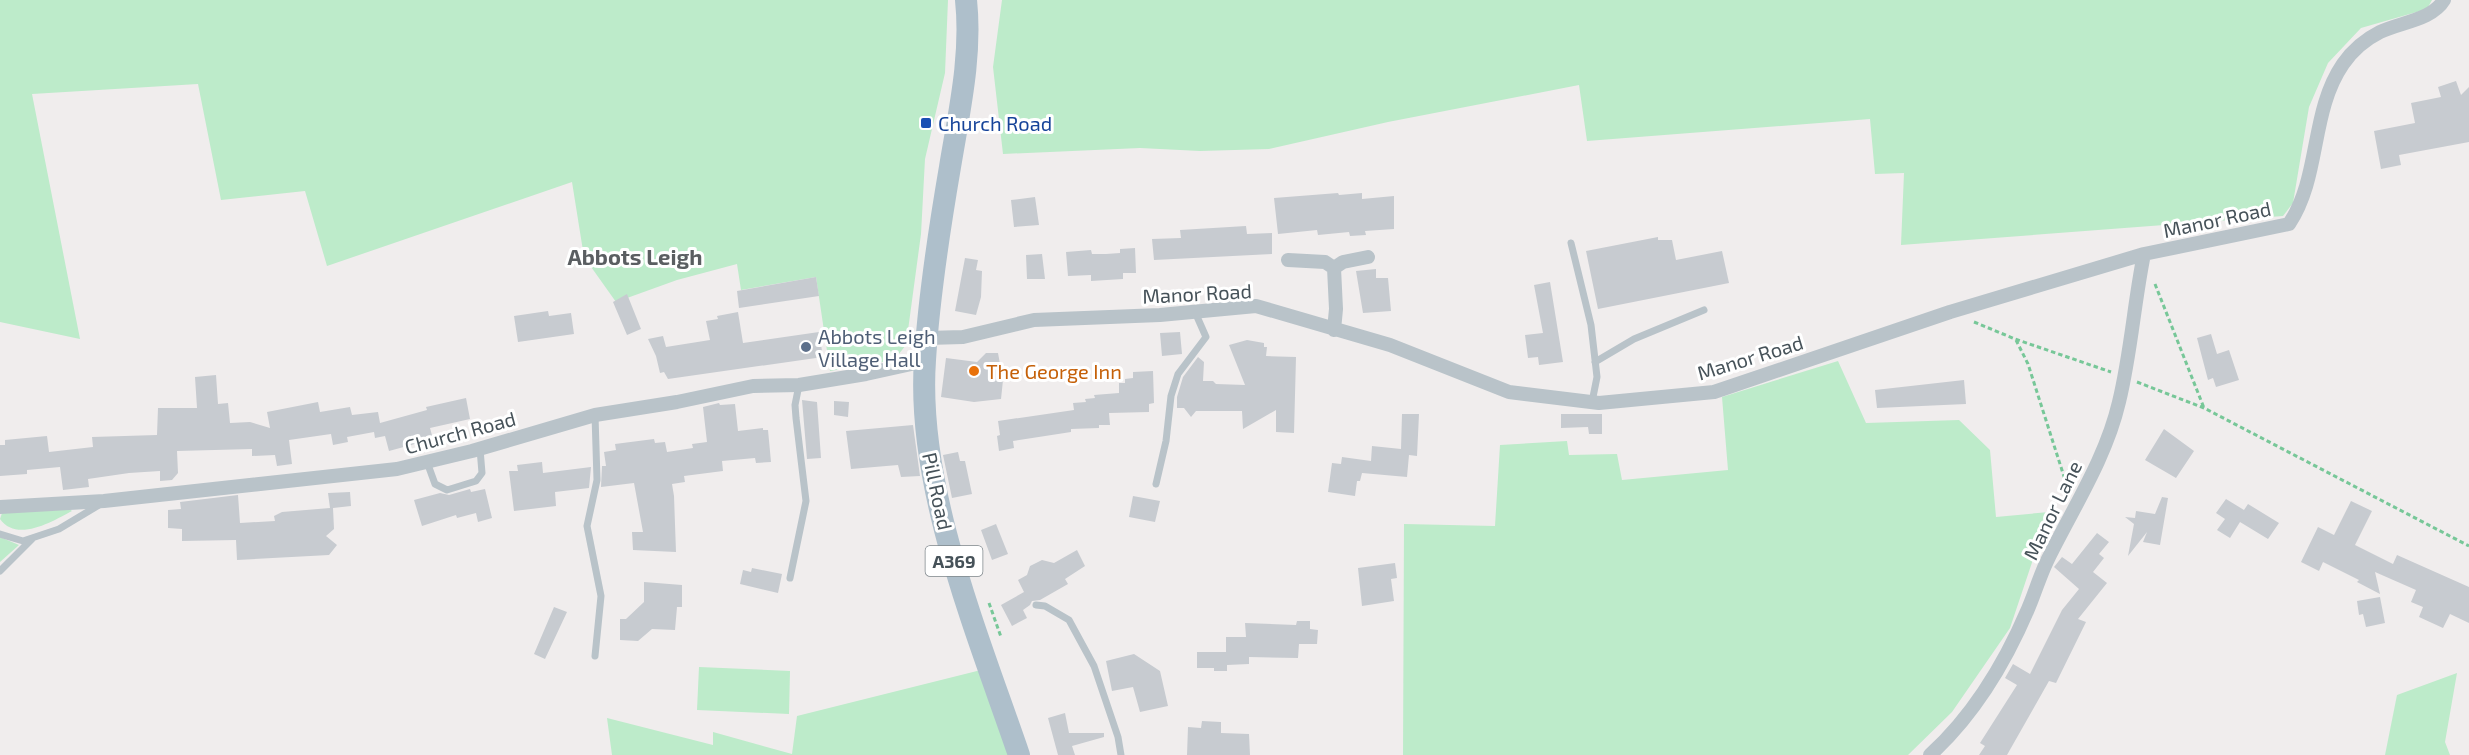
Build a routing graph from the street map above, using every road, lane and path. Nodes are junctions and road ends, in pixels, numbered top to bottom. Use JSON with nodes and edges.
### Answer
{"nodes":[{"id":1,"x":966,"y":0,"type":"edge"},
{"id":2,"x":2444,"y":0,"type":"edge"},
{"id":3,"x":1571,"y":243,"type":"dead end"},
{"id":4,"x":2144,"y":254,"type":"junction"},
{"id":5,"x":1368,"y":257,"type":"dead end"},
{"id":6,"x":1288,"y":260,"type":"dead end"},
{"id":7,"x":1334,"y":268,"type":"junction"},
{"id":8,"x":1704,"y":310,"type":"dead end"},
{"id":9,"x":1195,"y":311,"type":"junction"},
{"id":10,"x":1950,"y":312,"type":"junction"},
{"id":11,"x":1334,"y":330,"type":"junction"},
{"id":12,"x":2015,"y":339,"type":"junction"},
{"id":13,"x":926,"y":349,"type":"junction"},
{"id":14,"x":1595,"y":363,"type":"junction"},
{"id":15,"x":2123,"y":376,"type":"junction"},
{"id":16,"x":799,"y":385,"type":"junction"},
{"id":17,"x":1592,"y":402,"type":"junction"},
{"id":18,"x":2204,"y":408,"type":"junction"},
{"id":19,"x":595,"y":415,"type":"junction"},
{"id":20,"x":480,"y":449,"type":"junction"},
{"id":21,"x":427,"y":462,"type":"junction"},
{"id":22,"x":1156,"y":484,"type":"dead end"},
{"id":23,"x":104,"y":501,"type":"junction"},
{"id":24,"x":0,"y":507,"type":"edge"},
{"id":25,"x":2075,"y":511,"type":"junction"},
{"id":26,"x":0,"y":534,"type":"edge"},
{"id":27,"x":34,"y":537,"type":"junction"},
{"id":28,"x":2469,"y":546,"type":"edge"},
{"id":29,"x":0,"y":571,"type":"edge"},
{"id":30,"x":790,"y":578,"type":"dead end"},
{"id":31,"x":985,"y":595,"type":"dead end"},
{"id":32,"x":1036,"y":605,"type":"dead end"},
{"id":33,"x":1001,"y":638,"type":"dead end"},
{"id":34,"x":595,"y":656,"type":"dead end"},
{"id":35,"x":1019,"y":755,"type":"edge"},
{"id":36,"x":1121,"y":755,"type":"edge"},
{"id":37,"x":1930,"y":755,"type":"edge"}],
"edges":[{"from":1,"to":13,"type":"main road","number":"A369"},
{"from":2,"to":4,"type":"street","name":"Manor Road"},
{"from":3,"to":14,"type":"lane"},
{"from":4,"to":10,"type":"street","name":"Manor Road"},
{"from":4,"to":15,"type":"street","name":"Manor Lane"},
{"from":4,"to":18,"type":"path"},
{"from":5,"to":7,"type":"street"},
{"from":6,"to":7,"type":"street"},
{"from":7,"to":11,"type":"street"},
{"from":8,"to":14,"type":"lane"},
{"from":9,"to":11,"type":"street","name":"Manor Road"},
{"from":9,"to":13,"type":"street","name":"Manor Road"},
{"from":9,"to":22,"type":"lane"},
{"from":10,"to":12,"type":"path"},
{"from":10,"to":17,"type":"street","name":"Manor Road"},
{"from":11,"to":17,"type":"street","name":"Manor Road"},
{"from":12,"to":15,"type":"path"},
{"from":12,"to":25,"type":"path"},
{"from":13,"to":16,"type":"street","name":"Church Road"},
{"from":13,"to":35,"type":"main road","name":"Pill Road","number":"A369"},
{"from":14,"to":17,"type":"lane"},
{"from":15,"to":18,"type":"path"},
{"from":15,"to":25,"type":"street","name":"Manor Lane"},
{"from":16,"to":19,"type":"street","name":"Church Road"},
{"from":16,"to":30,"type":"lane"},
{"from":18,"to":28,"type":"path"},
{"from":19,"to":20,"type":"street","name":"Church Road"},
{"from":19,"to":34,"type":"lane"},
{"from":20,"to":21,"type":"street","name":"Church Road"},
{"from":20,"to":21,"type":"lane"},
{"from":21,"to":23,"type":"street","name":"Church Road"},
{"from":23,"to":24,"type":"street","name":"Church Road"},
{"from":23,"to":27,"type":"lane"},
{"from":25,"to":37,"type":"street","name":"Manor Lane"},
{"from":26,"to":27,"type":"lane"},
{"from":27,"to":29,"type":"lane"},
{"from":31,"to":33,"type":"path"},
{"from":32,"to":36,"type":"lane"}]}
